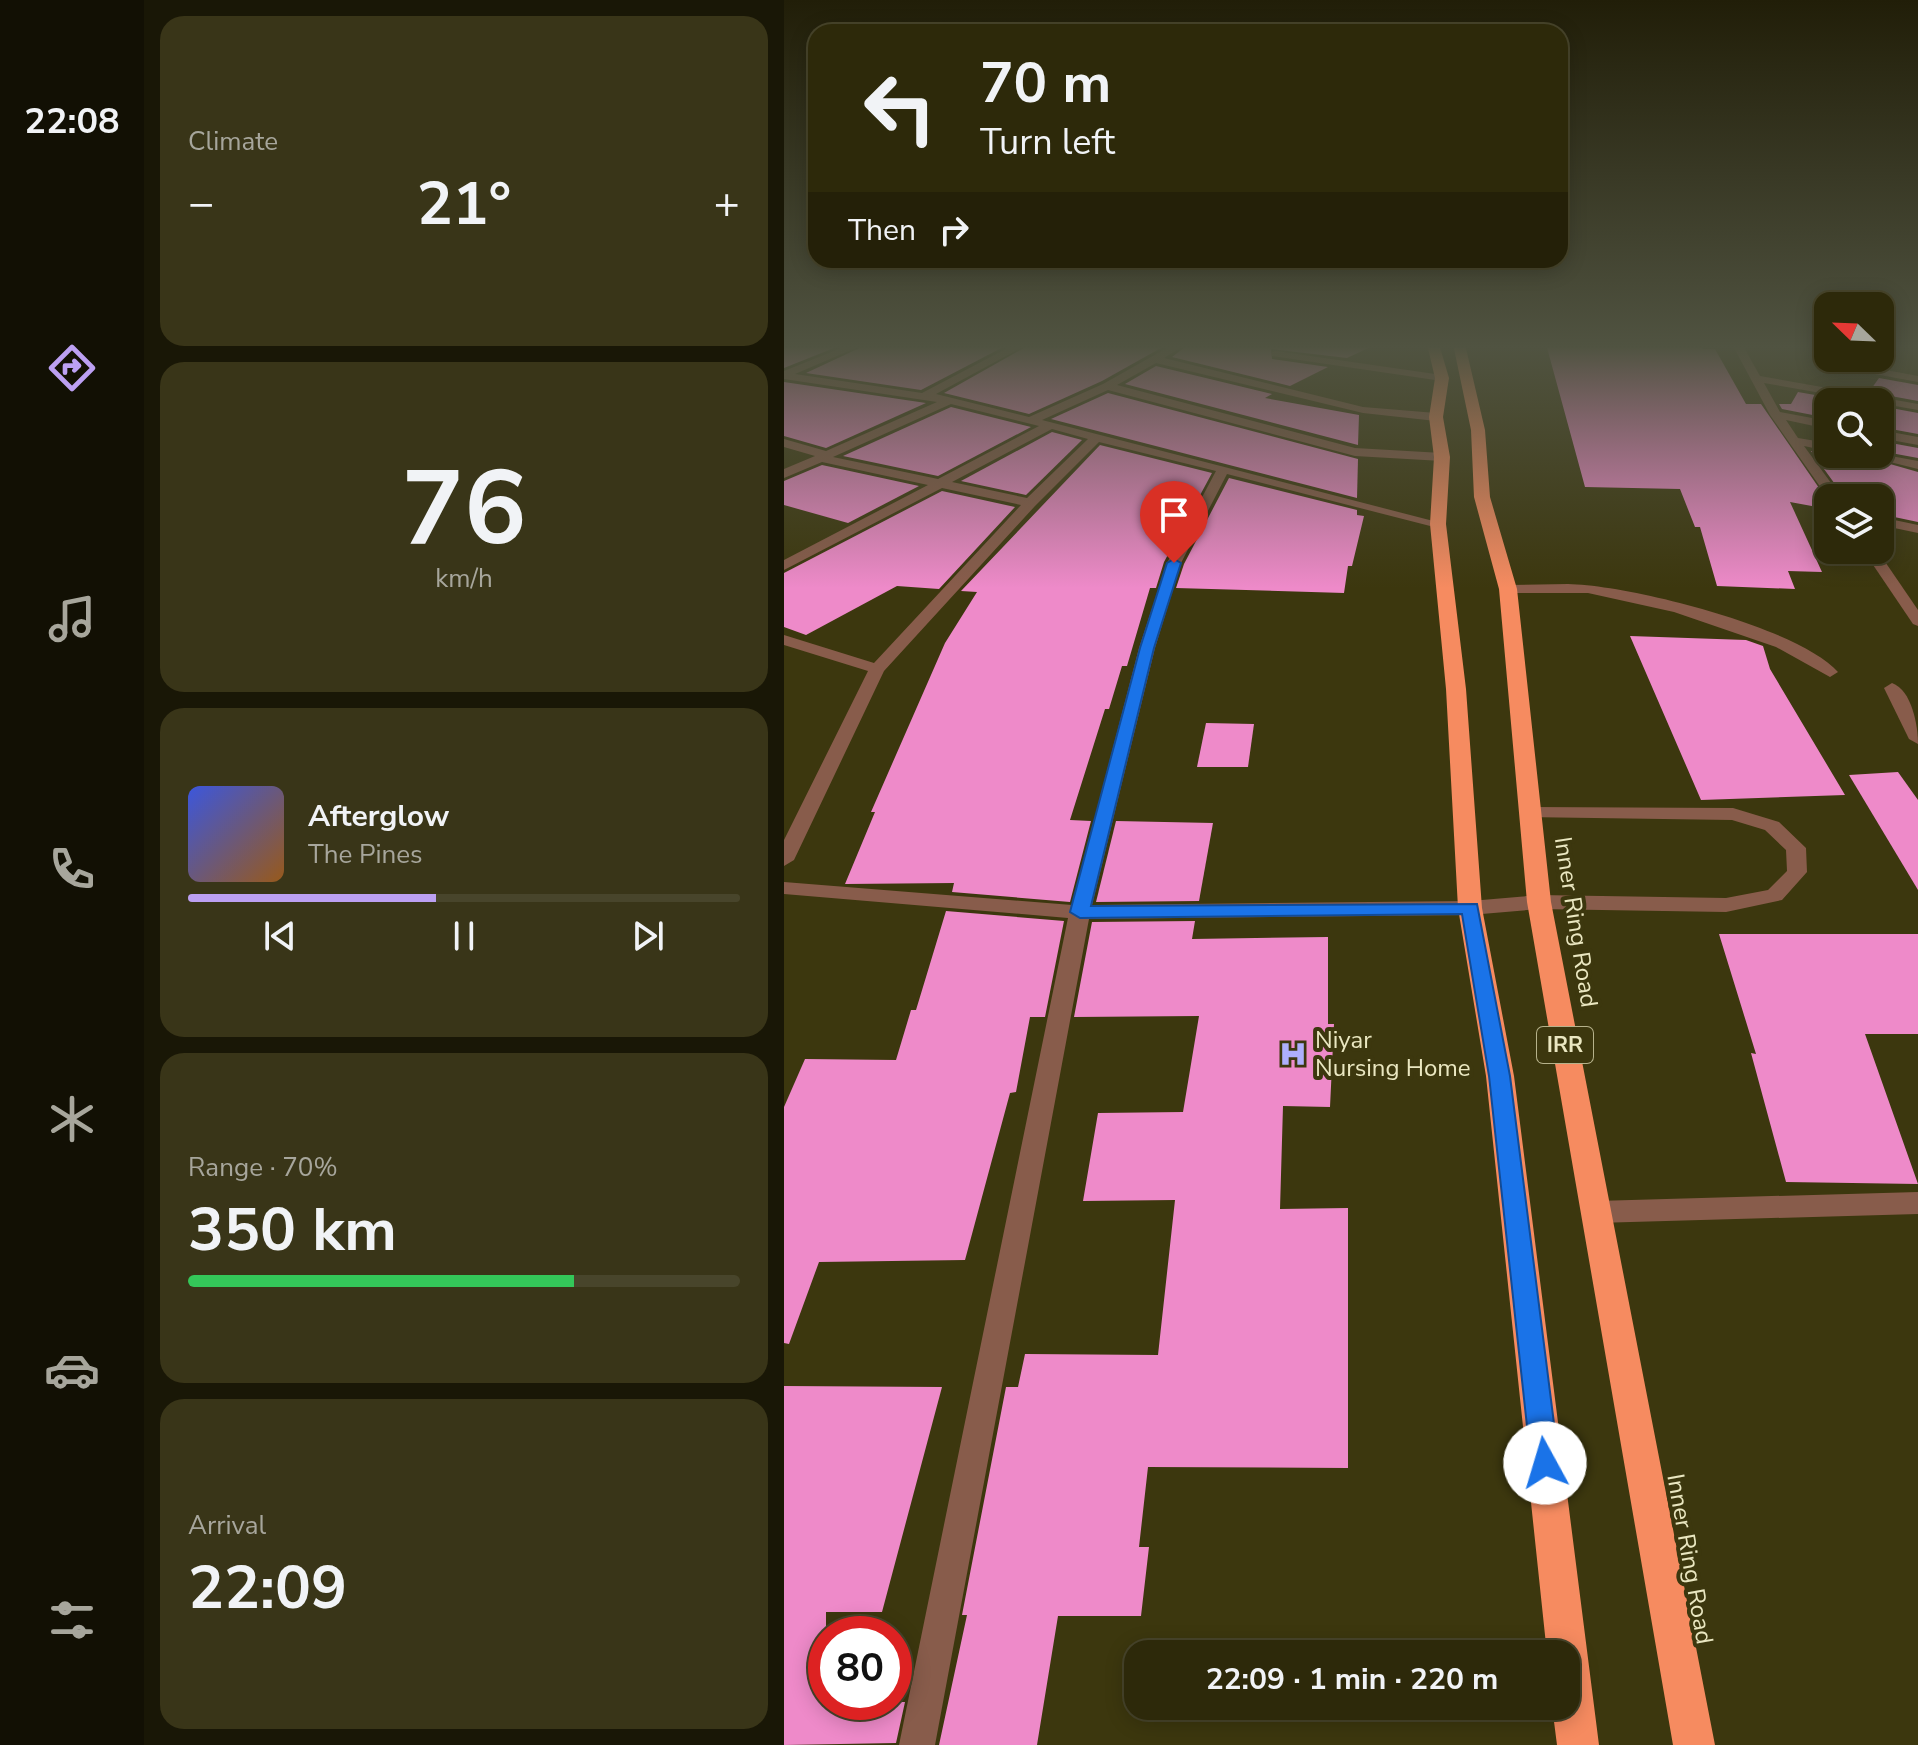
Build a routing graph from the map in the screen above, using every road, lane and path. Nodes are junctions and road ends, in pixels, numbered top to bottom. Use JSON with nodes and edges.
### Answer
{"nodes":[{"id":1,"x":893,"y":425,"type":"edge"},
{"id":2,"x":1051,"y":425,"type":"edge"},
{"id":3,"x":1052,"y":425,"type":"edge"},
{"id":4,"x":1255,"y":425,"type":"edge"},
{"id":5,"x":1437,"y":425,"type":"edge"},
{"id":6,"x":1477,"y":425,"type":"edge"},
{"id":7,"x":1784,"y":425,"type":"edge"},
{"id":8,"x":1894,"y":437,"type":"edge"},
{"id":9,"x":1095,"y":439,"type":"junction"},
{"id":10,"x":1797,"y":441,"type":"junction"},
{"id":11,"x":1918,"y":441,"type":"edge"},
{"id":12,"x":784,"y":443,"type":"edge"},
{"id":13,"x":1814,"y":444,"type":"edge"},
{"id":14,"x":824,"y":456,"type":"junction"},
{"id":15,"x":1442,"y":457,"type":"junction"},
{"id":16,"x":1894,"y":460,"type":"edge"},
{"id":17,"x":1918,"y":465,"type":"edge"},
{"id":18,"x":1222,"y":472,"type":"junction"},
{"id":19,"x":784,"y":474,"type":"edge"},
{"id":20,"x":1826,"y":484,"type":"edge"},
{"id":21,"x":942,"y":485,"type":"junction"},
{"id":22,"x":1030,"y":503,"type":"junction"},
{"id":23,"x":1438,"y":524,"type":"junction"},
{"id":24,"x":1894,"y":524,"type":"edge"},
{"id":25,"x":1918,"y":529,"type":"edge"},
{"id":26,"x":1879,"y":564,"type":"edge"},
{"id":27,"x":784,"y":566,"type":"edge"},
{"id":28,"x":1508,"y":589,"type":"junction"},
{"id":29,"x":1918,"y":621,"type":"edge"},
{"id":30,"x":784,"y":640,"type":"edge"},
{"id":31,"x":877,"y":669,"type":"junction"},
{"id":32,"x":1830,"y":672,"type":"dead end"},
{"id":33,"x":1892,"y":688,"type":"dead end"},
{"id":34,"x":1918,"y":739,"type":"edge"},
{"id":35,"x":1530,"y":813,"type":"junction"},
{"id":36,"x":784,"y":860,"type":"edge"},
{"id":37,"x":784,"y":888,"type":"edge"},
{"id":38,"x":1539,"y":902,"type":"junction"},
{"id":39,"x":1470,"y":908,"type":"junction"},
{"id":40,"x":1080,"y":912,"type":"junction"},
{"id":41,"x":1918,"y":1203,"type":"edge"},
{"id":42,"x":1596,"y":1212,"type":"junction"},
{"id":43,"x":917,"y":1745,"type":"edge"},
{"id":44,"x":1578,"y":1745,"type":"edge"},
{"id":45,"x":1694,"y":1745,"type":"edge"}],
"edges":[{"from":1,"to":14,"type":"street"},
{"from":2,"to":21,"type":"street"},
{"from":3,"to":9,"type":"street"},
{"from":4,"to":15,"type":"street"},
{"from":5,"to":15,"type":"highway"},
{"from":6,"to":28,"type":"highway","name":"Inner Ring Road","number":"IRR"},
{"from":7,"to":10,"type":"street"},
{"from":8,"to":11,"type":"street"},
{"from":9,"to":18,"type":"street"},
{"from":9,"to":22,"type":"street"},
{"from":10,"to":13,"type":"street"},
{"from":10,"to":20,"type":"street"},
{"from":12,"to":14,"type":"street"},
{"from":14,"to":19,"type":"street"},
{"from":14,"to":21,"type":"street"},
{"from":15,"to":23,"type":"highway"},
{"from":16,"to":17,"type":"street"},
{"from":18,"to":23,"type":"street"},
{"from":18,"to":40,"type":"street"},
{"from":21,"to":22,"type":"street"},
{"from":21,"to":27,"type":"street"},
{"from":22,"to":31,"type":"street"},
{"from":23,"to":39,"type":"highway"},
{"from":24,"to":25,"type":"street"},
{"from":26,"to":29,"type":"street"},
{"from":28,"to":32,"type":"street"},
{"from":28,"to":35,"type":"highway","name":"Inner Ring Road","number":"IRR"},
{"from":30,"to":31,"type":"street"},
{"from":31,"to":36,"type":"street"},
{"from":33,"to":34,"type":"street"},
{"from":35,"to":38,"type":"highway","name":"Inner Ring Road","number":"IRR"},
{"from":35,"to":38,"type":"street"},
{"from":37,"to":40,"type":"street"},
{"from":38,"to":39,"type":"street"},
{"from":38,"to":42,"type":"highway","name":"Inner Ring Road","number":"IRR"},
{"from":39,"to":40,"type":"street"},
{"from":39,"to":44,"type":"highway"},
{"from":40,"to":43,"type":"street"},
{"from":41,"to":42,"type":"street"},
{"from":42,"to":45,"type":"highway","name":"Inner Ring Road","number":"IRR"}]}
